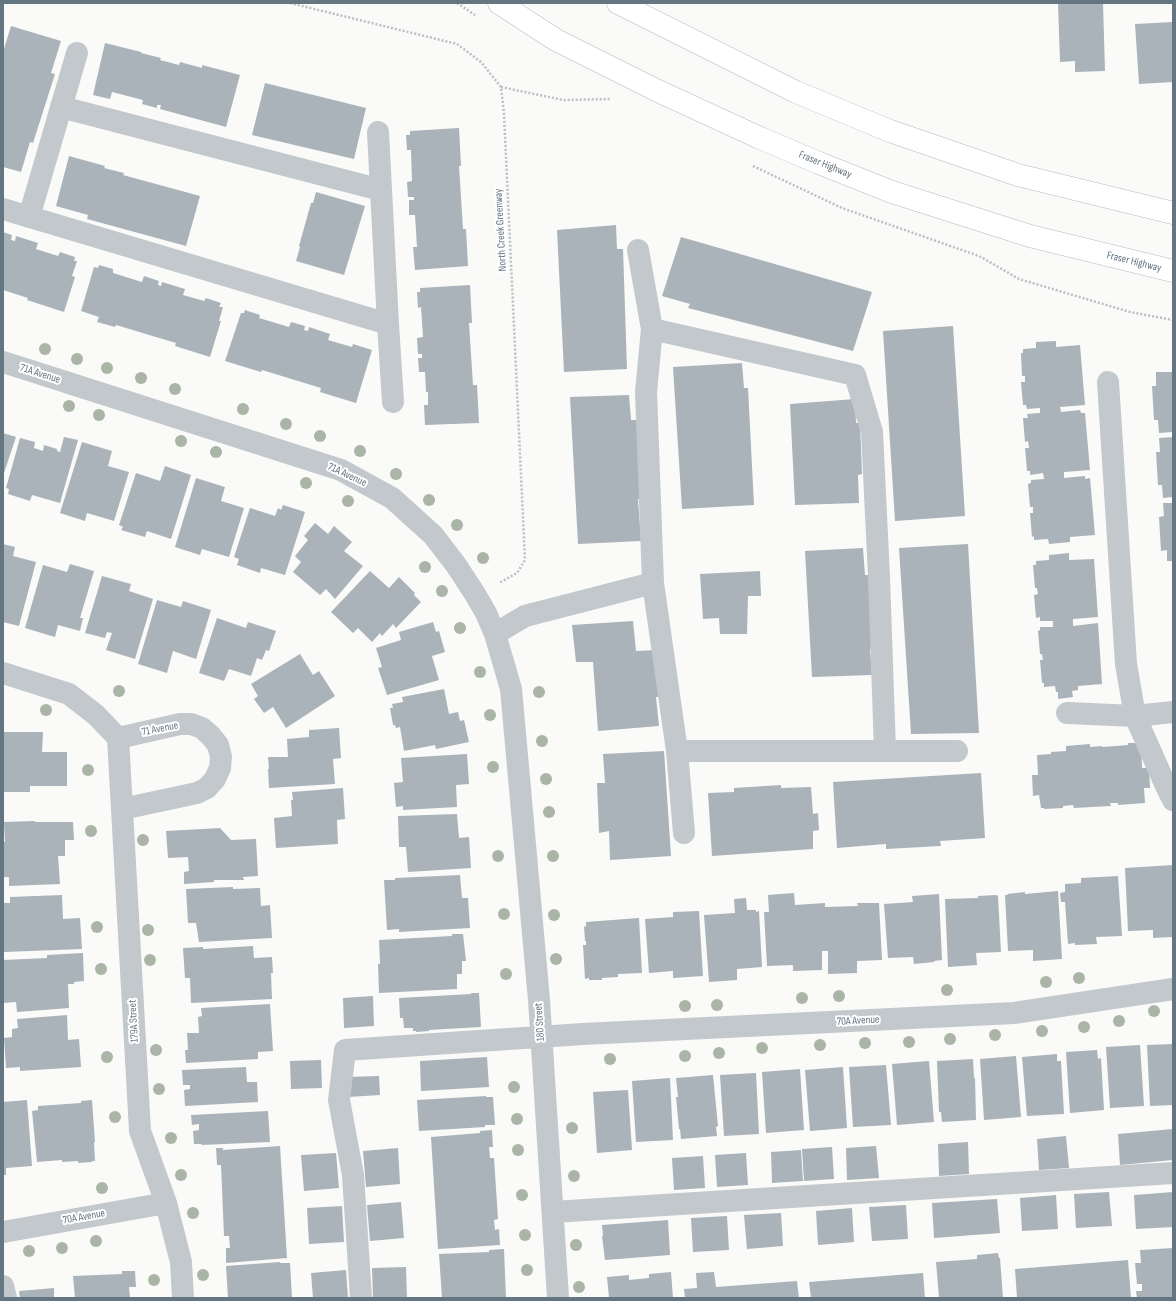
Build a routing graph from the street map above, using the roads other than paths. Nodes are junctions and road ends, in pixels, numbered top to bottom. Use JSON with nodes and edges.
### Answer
{"nodes":[{"id":1,"x":499,"y":3,"type":"edge"},
{"id":2,"x":618,"y":3,"type":"edge"},
{"id":3,"x":77,"y":53,"type":"dead end"},
{"id":4,"x":61,"y":107,"type":"junction"},
{"id":5,"x":378,"y":132,"type":"dead end"},
{"id":6,"x":381,"y":190,"type":"junction"},
{"id":7,"x":3,"y":209,"type":"edge"},
{"id":8,"x":1173,"y":213,"type":"edge"},
{"id":9,"x":29,"y":217,"type":"junction"},
{"id":10,"x":638,"y":250,"type":"dead end"},
{"id":11,"x":1173,"y":271,"type":"edge"},
{"id":12,"x":388,"y":324,"type":"junction"},
{"id":13,"x":652,"y":329,"type":"junction"},
{"id":14,"x":3,"y":362,"type":"edge"},
{"id":15,"x":1108,"y":382,"type":"dead end"},
{"id":16,"x":393,"y":402,"type":"dead end"},
{"id":17,"x":653,"y":583,"type":"junction"},
{"id":18,"x":495,"y":634,"type":"junction"},
{"id":19,"x":3,"y":673,"type":"edge"},
{"id":20,"x":1173,"y":712,"type":"edge"},
{"id":21,"x":1067,"y":714,"type":"dead end"},
{"id":22,"x":1135,"y":716,"type":"junction"},
{"id":23,"x":118,"y":738,"type":"junction"},
{"id":24,"x":515,"y":747,"type":"joint"},
{"id":25,"x":957,"y":750,"type":"dead end"},
{"id":26,"x":677,"y":751,"type":"junction"},
{"id":27,"x":885,"y":751,"type":"junction"},
{"id":28,"x":1173,"y":800,"type":"edge"},
{"id":29,"x":122,"y":809,"type":"junction"},
{"id":30,"x":684,"y":833,"type":"dead end"},
{"id":31,"x":1173,"y":989,"type":"edge"},
{"id":32,"x":541,"y":1036,"type":"junction"},
{"id":33,"x":1173,"y":1173,"type":"edge"},
{"id":34,"x":166,"y":1203,"type":"junction"},
{"id":35,"x":553,"y":1212,"type":"junction"},
{"id":36,"x":3,"y":1232,"type":"edge"},
{"id":37,"x":3,"y":1286,"type":"edge"},
{"id":38,"x":6,"y":1298,"type":"edge"},
{"id":39,"x":183,"y":1298,"type":"edge"},
{"id":40,"x":361,"y":1298,"type":"edge"},
{"id":41,"x":558,"y":1298,"type":"edge"}],
"edges":[{"from":1,"to":11,"type":"main road","name":"Fraser Highway"},
{"from":2,"to":8,"type":"main road"},
{"from":3,"to":4,"type":"street"},
{"from":4,"to":6,"type":"street"},
{"from":4,"to":9,"type":"street"},
{"from":5,"to":6,"type":"street"},
{"from":6,"to":12,"type":"street"},
{"from":7,"to":9,"type":"street"},
{"from":9,"to":12,"type":"street"},
{"from":10,"to":13,"type":"street"},
{"from":12,"to":16,"type":"street"},
{"from":13,"to":17,"type":"street"},
{"from":13,"to":27,"type":"street"},
{"from":14,"to":18,"type":"street","name":"71A Avenue"},
{"from":15,"to":22,"type":"street"},
{"from":17,"to":18,"type":"street"},
{"from":17,"to":26,"type":"street"},
{"from":18,"to":24,"type":"street","name":"71A Avenue"},
{"from":19,"to":23,"type":"street"},
{"from":20,"to":22,"type":"street"},
{"from":21,"to":22,"type":"street"},
{"from":22,"to":28,"type":"street"},
{"from":23,"to":29,"type":"street","name":"179A Street"},
{"from":23,"to":29,"type":"street","name":"71 Avenue"},
{"from":24,"to":32,"type":"street","name":"180 Street"},
{"from":25,"to":27,"type":"street"},
{"from":26,"to":27,"type":"street"},
{"from":26,"to":30,"type":"street"},
{"from":29,"to":34,"type":"street","name":"179A Street"},
{"from":31,"to":32,"type":"street","name":"70A Avenue"},
{"from":32,"to":35,"type":"street","name":"180 Street"},
{"from":32,"to":40,"type":"street","name":"70A Avenue"},
{"from":33,"to":35,"type":"street"},
{"from":34,"to":36,"type":"street","name":"70A Avenue"},
{"from":34,"to":39,"type":"street","name":"179A Street"},
{"from":35,"to":41,"type":"street","name":"180 Street"},
{"from":37,"to":38,"type":"street"}]}
